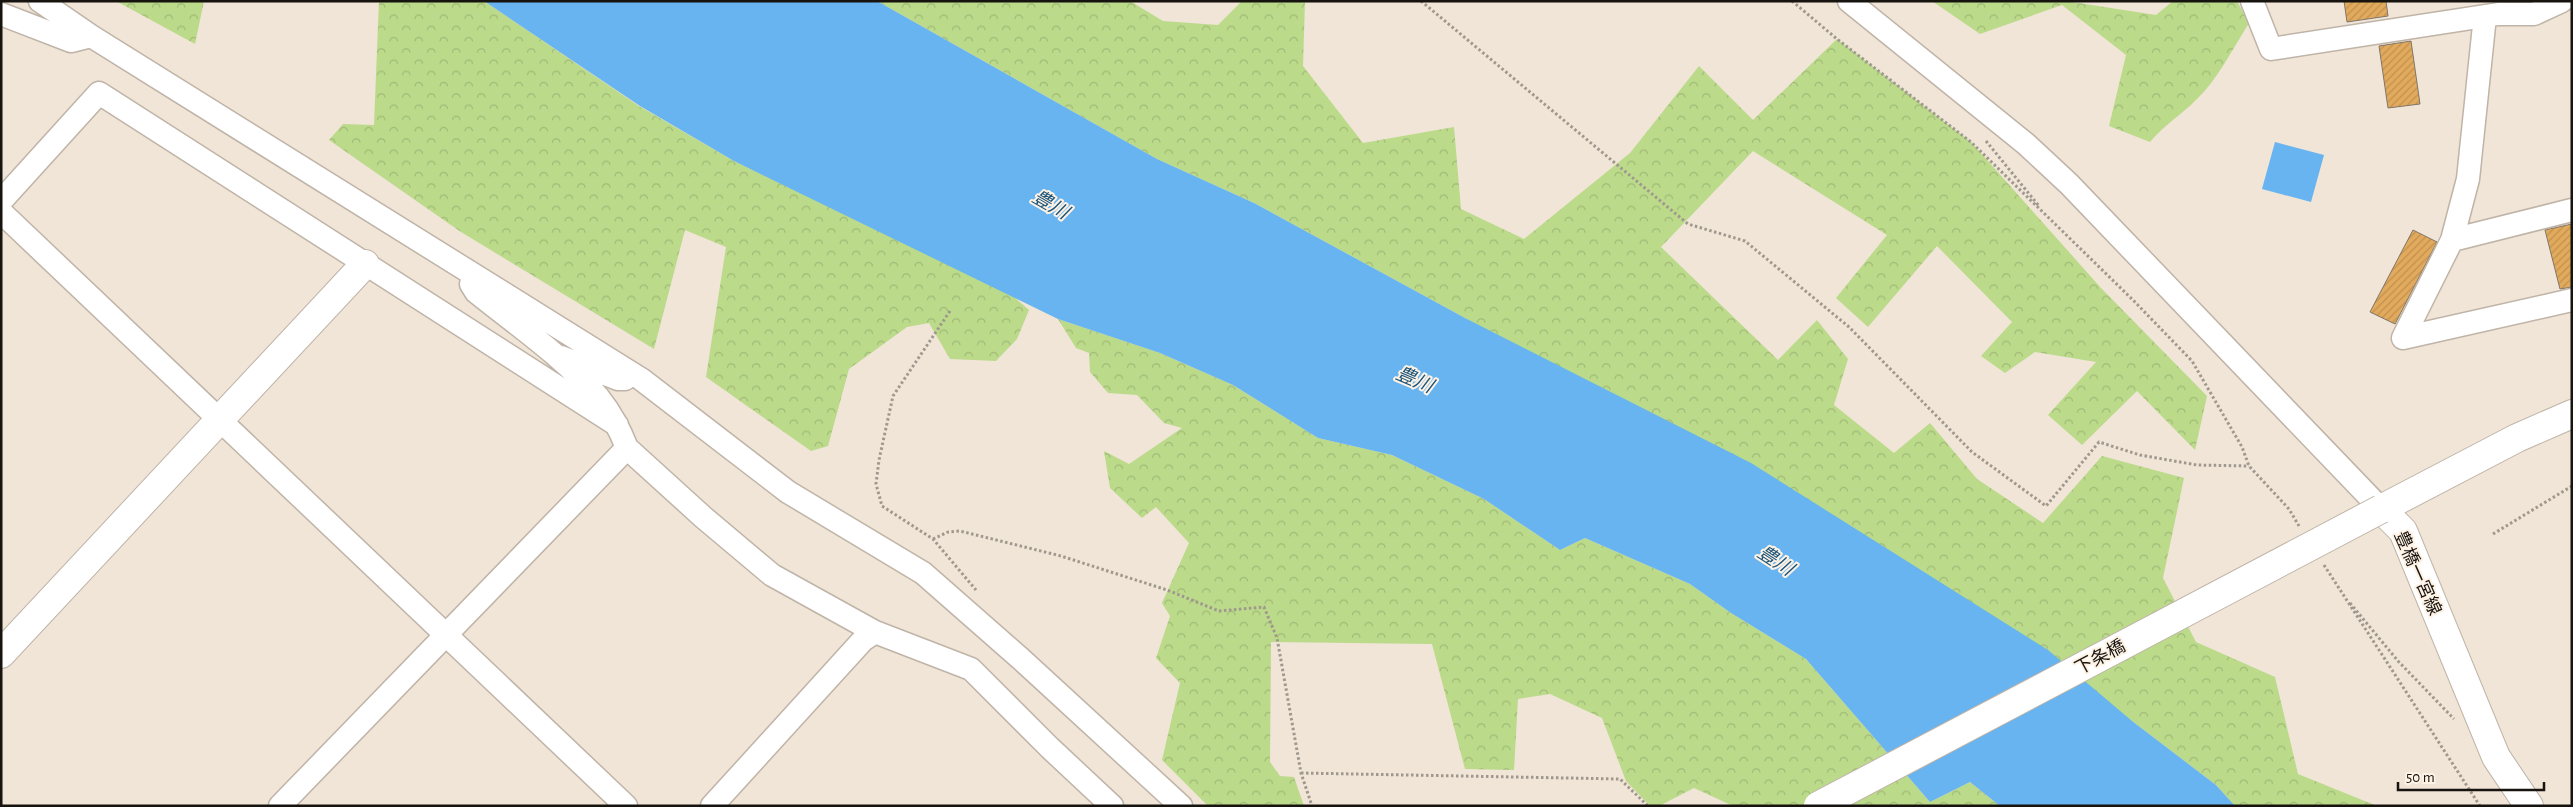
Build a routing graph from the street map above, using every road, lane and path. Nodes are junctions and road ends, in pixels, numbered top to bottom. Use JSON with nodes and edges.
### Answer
{"nodes":[{"id":1,"x":40,"y":1,"type":"edge"},
{"id":2,"x":1421,"y":1,"type":"edge"},
{"id":3,"x":1792,"y":1,"type":"edge"},
{"id":4,"x":1849,"y":1,"type":"edge"},
{"id":5,"x":2252,"y":1,"type":"edge"},
{"id":6,"x":2562,"y":1,"type":"edge"},
{"id":7,"x":2493,"y":10,"type":"edge"},
{"id":8,"x":1,"y":14,"type":"edge"},
{"id":9,"x":91,"y":36,"type":"junction"},
{"id":10,"x":1981,"y":135,"type":"dead end"},
{"id":11,"x":1,"y":200,"type":"edge"},
{"id":12,"x":2572,"y":210,"type":"edge"},
{"id":13,"x":1,"y":212,"type":"edge"},
{"id":14,"x":2048,"y":217,"type":"junction"},
{"id":15,"x":2452,"y":240,"type":"junction"},
{"id":16,"x":365,"y":264,"type":"junction"},
{"id":17,"x":458,"y":264,"type":"junction"},
{"id":18,"x":415,"y":296,"type":"junction"},
{"id":19,"x":2572,"y":300,"type":"edge"},
{"id":20,"x":950,"y":311,"type":"dead end"},
{"id":21,"x":553,"y":354,"type":"junction"},
{"id":22,"x":641,"y":379,"type":"junction"},
{"id":23,"x":2572,"y":414,"type":"edge"},
{"id":24,"x":219,"y":420,"type":"junction"},
{"id":25,"x":617,"y":425,"type":"junction"},
{"id":26,"x":628,"y":448,"type":"junction"},
{"id":27,"x":2249,"y":466,"type":"junction"},
{"id":28,"x":2572,"y":486,"type":"edge"},
{"id":29,"x":2381,"y":509,"type":"junction"},
{"id":30,"x":2493,"y":534,"type":"dead end"},
{"id":31,"x":2305,"y":535,"type":"dead end"},
{"id":32,"x":933,"y":539,"type":"junction"},
{"id":33,"x":2320,"y":560,"type":"dead end"},
{"id":34,"x":978,"y":592,"type":"dead end"},
{"id":35,"x":2341,"y":593,"type":"junction"},
{"id":36,"x":874,"y":632,"type":"junction"},
{"id":37,"x":446,"y":635,"type":"junction"},
{"id":38,"x":1,"y":654,"type":"edge"},
{"id":39,"x":2459,"y":724,"type":"dead end"},
{"id":40,"x":1301,"y":773,"type":"junction"},
{"id":41,"x":280,"y":806,"type":"edge"},
{"id":42,"x":626,"y":806,"type":"edge"},
{"id":43,"x":712,"y":806,"type":"edge"},
{"id":44,"x":1112,"y":806,"type":"edge"},
{"id":45,"x":1181,"y":806,"type":"edge"},
{"id":46,"x":1312,"y":806,"type":"edge"},
{"id":47,"x":1648,"y":806,"type":"edge"},
{"id":48,"x":1818,"y":806,"type":"edge"},
{"id":49,"x":2480,"y":806,"type":"edge"},
{"id":50,"x":2529,"y":806,"type":"edge"}],
"edges":[{"from":1,"to":9,"type":"street"},
{"from":2,"to":27,"type":"path"},
{"from":3,"to":14,"type":"path"},
{"from":4,"to":29,"type":"street"},
{"from":5,"to":7,"type":"street"},
{"from":6,"to":7,"type":"street"},
{"from":7,"to":15,"type":"street"},
{"from":8,"to":9,"type":"street"},
{"from":9,"to":17,"type":"street"},
{"from":10,"to":14,"type":"path"},
{"from":11,"to":16,"type":"street"},
{"from":12,"to":15,"type":"street"},
{"from":13,"to":24,"type":"street"},
{"from":14,"to":27,"type":"path"},
{"from":15,"to":19,"type":"street"},
{"from":16,"to":18,"type":"street"},
{"from":16,"to":24,"type":"main road"},
{"from":17,"to":21,"type":"street"},
{"from":17,"to":22,"type":"street"},
{"from":18,"to":21,"type":"street"},
{"from":18,"to":25,"type":"street"},
{"from":20,"to":32,"type":"path"},
{"from":21,"to":22,"type":"street"},
{"from":21,"to":25,"type":"street"},
{"from":22,"to":45,"type":"street"},
{"from":23,"to":29,"type":"main road"},
{"from":24,"to":37,"type":"street"},
{"from":24,"to":38,"type":"main road"},
{"from":25,"to":26,"type":"street"},
{"from":26,"to":36,"type":"street"},
{"from":26,"to":37,"type":"street"},
{"from":27,"to":31,"type":"path"},
{"from":28,"to":30,"type":"path"},
{"from":29,"to":48,"type":"main road","name":"下条橋","bridge":true},
{"from":29,"to":50,"type":"main road","name":"豊橋一宮線"},
{"from":32,"to":34,"type":"path"},
{"from":32,"to":40,"type":"path"},
{"from":33,"to":35,"type":"path"},
{"from":35,"to":39,"type":"path"},
{"from":35,"to":49,"type":"path"},
{"from":36,"to":43,"type":"street"},
{"from":36,"to":44,"type":"street"},
{"from":37,"to":41,"type":"street"},
{"from":37,"to":42,"type":"street"},
{"from":40,"to":46,"type":"path"},
{"from":40,"to":47,"type":"path"}]}
